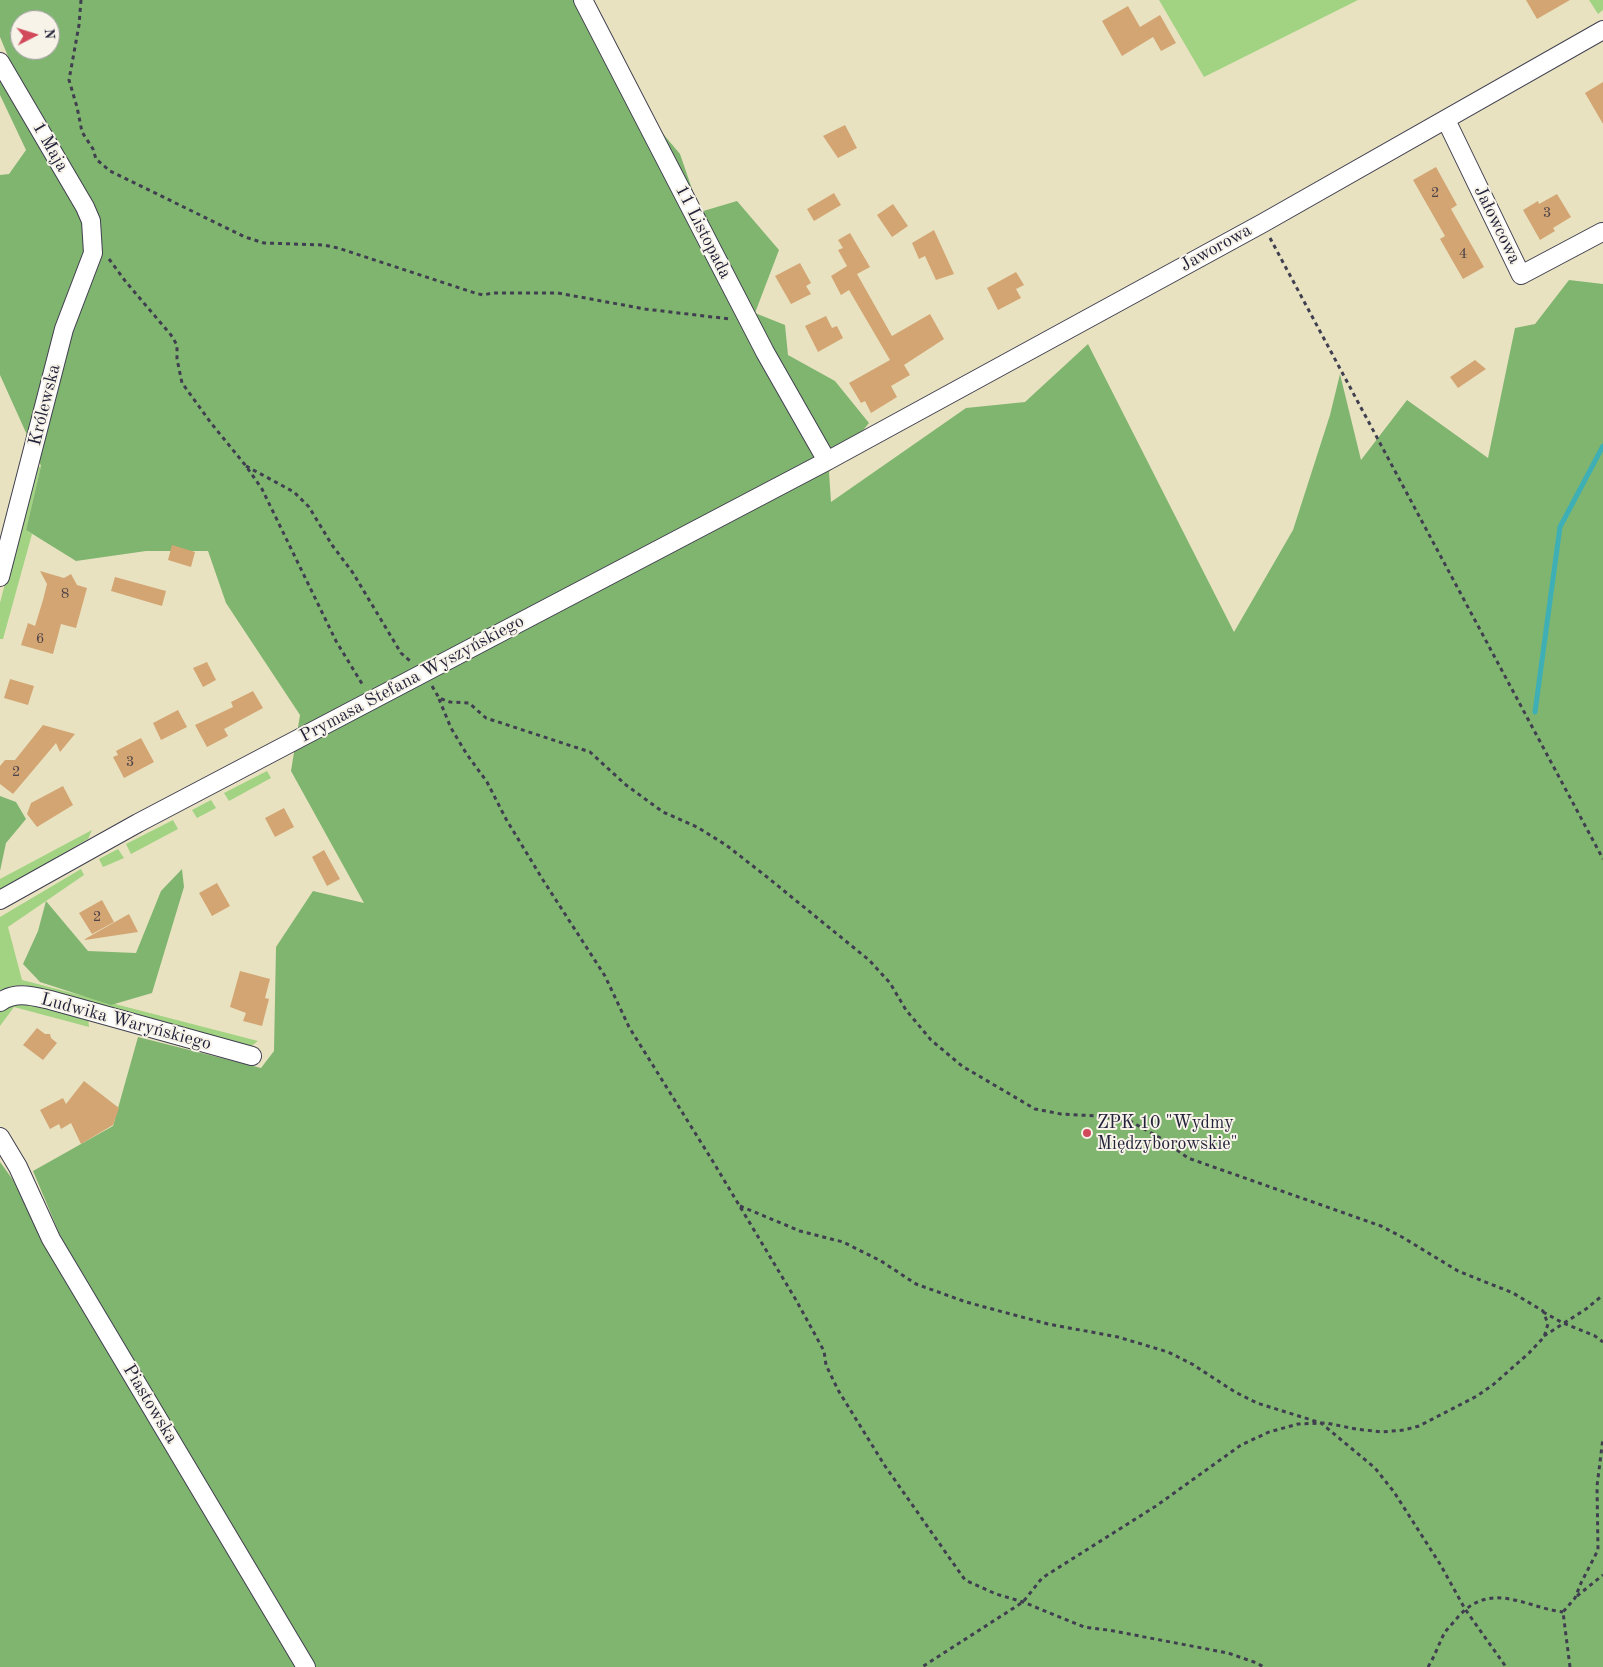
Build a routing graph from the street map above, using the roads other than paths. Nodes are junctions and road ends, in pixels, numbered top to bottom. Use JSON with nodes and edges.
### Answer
{"nodes":[{"id":1,"x":584,"y":0,"type":"edge"},
{"id":2,"x":1603,"y":30,"type":"edge"},
{"id":3,"x":0,"y":62,"type":"edge"},
{"id":4,"x":1446,"y":120,"type":"junction"},
{"id":5,"x":1602,"y":232,"type":"dead end"},
{"id":6,"x":92,"y":236,"type":"joint"},
{"id":7,"x":827,"y":461,"type":"junction"},
{"id":8,"x":0,"y":577,"type":"edge"},
{"id":9,"x":0,"y":900,"type":"edge"},
{"id":10,"x":0,"y":1002,"type":"edge"},
{"id":11,"x":252,"y":1056,"type":"dead end"},
{"id":12,"x":0,"y":1137,"type":"edge"},
{"id":13,"x":306,"y":1667,"type":"edge"}],
"edges":[{"from":1,"to":7,"type":"street","name":"11 Listopada"},
{"from":2,"to":4,"type":"street","name":"Jaworowa"},
{"from":3,"to":6,"type":"street","name":"1 Maja"},
{"from":4,"to":5,"type":"street","name":"Jałowcowa"},
{"from":4,"to":7,"type":"street","name":"Jaworowa"},
{"from":6,"to":8,"type":"street","name":"Królewska"},
{"from":7,"to":9,"type":"street","name":"Prymasa Stefana Wyszyńskiego"},
{"from":10,"to":11,"type":"street","name":"Ludwika Waryńskiego"},
{"from":12,"to":13,"type":"street","name":"Piastowska"}]}
